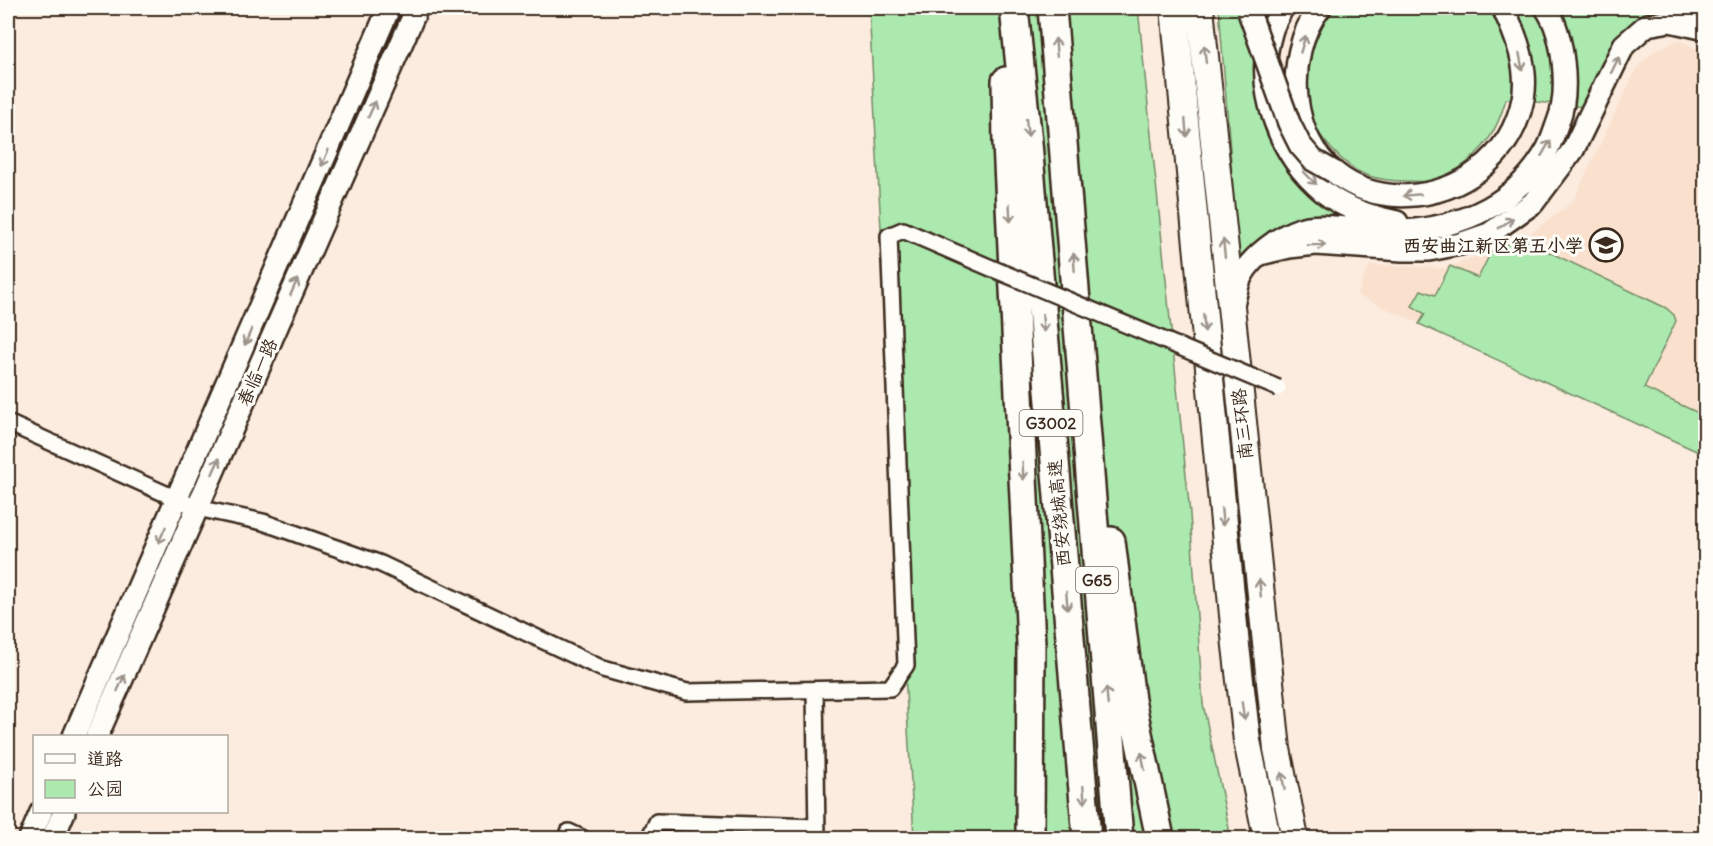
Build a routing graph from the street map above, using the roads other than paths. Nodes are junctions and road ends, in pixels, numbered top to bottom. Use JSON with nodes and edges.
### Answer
{"nodes":[{"id":1,"x":389,"y":8,"type":"edge"},
{"id":2,"x":417,"y":8,"type":"edge"},
{"id":3,"x":1006,"y":8,"type":"edge"},
{"id":4,"x":1014,"y":8,"type":"edge"},
{"id":5,"x":1052,"y":8,"type":"edge"},
{"id":6,"x":1174,"y":8,"type":"edge"},
{"id":7,"x":1200,"y":8,"type":"edge"},
{"id":8,"x":1282,"y":8,"type":"edge"},
{"id":9,"x":1320,"y":8,"type":"edge"},
{"id":10,"x":1503,"y":8,"type":"edge"},
{"id":11,"x":1546,"y":8,"type":"edge"},
{"id":12,"x":1673,"y":8,"type":"edge"},
{"id":13,"x":1248,"y":10,"type":"edge"},
{"id":14,"x":1706,"y":23,"type":"edge"},
{"id":15,"x":1706,"y":29,"type":"edge"},
{"id":16,"x":1334,"y":172,"type":"junction"},
{"id":17,"x":1430,"y":229,"type":"junction"},
{"id":18,"x":1260,"y":254,"type":"junction"},
{"id":19,"x":1231,"y":314,"type":"junction"},
{"id":20,"x":1078,"y":320,"type":"junction"},
{"id":21,"x":1278,"y":387,"type":"dead end"},
{"id":22,"x":8,"y":423,"type":"edge"},
{"id":23,"x":187,"y":504,"type":"junction"},
{"id":24,"x":1031,"y":644,"type":"junction"},
{"id":25,"x":815,"y":690,"type":"junction"},
{"id":26,"x":74,"y":735,"type":"edge"},
{"id":27,"x":97,"y":735,"type":"edge"},
{"id":28,"x":41,"y":813,"type":"edge"},
{"id":29,"x":64,"y":813,"type":"edge"},
{"id":30,"x":744,"y":832,"type":"edge"},
{"id":31,"x":817,"y":833,"type":"edge"},
{"id":32,"x":30,"y":838,"type":"edge"},
{"id":33,"x":53,"y":838,"type":"edge"},
{"id":34,"x":649,"y":838,"type":"edge"},
{"id":35,"x":1030,"y":838,"type":"edge"},
{"id":36,"x":1045,"y":838,"type":"edge"},
{"id":37,"x":1088,"y":838,"type":"edge"},
{"id":38,"x":1119,"y":838,"type":"edge"},
{"id":39,"x":1160,"y":838,"type":"edge"},
{"id":40,"x":1267,"y":838,"type":"edge"},
{"id":41,"x":1295,"y":838,"type":"edge"}],
"edges":[{"from":1,"to":23,"type":"main road","name":"春临一路","one_way":true},
{"from":23,"to":2,"type":"main road","name":"春临一路","one_way":true},
{"from":3,"to":24,"type":"highway","one_way":true},
{"from":4,"to":37,"type":"highway","name":"西安绕城高速","number":"G3002","one_way":true},
{"from":20,"to":5,"type":"highway","name":"西安绕城高速","number":"G65","one_way":true},
{"from":6,"to":40,"type":"highway","name":"南三环路","one_way":true},
{"from":19,"to":7,"type":"highway","name":"南三环路","one_way":true},
{"from":8,"to":17,"type":"main road","one_way":true},
{"from":16,"to":9,"type":"main road","one_way":true,"bridge":true},
{"from":10,"to":16,"type":"main road","one_way":true},
{"from":17,"to":11,"type":"main road","one_way":true},
{"from":12,"to":14,"type":"main road"},
{"from":13,"to":16,"type":"main road","bridge":true},
{"from":18,"to":15,"type":"main road","one_way":true},
{"from":17,"to":18,"type":"main road"},
{"from":18,"to":19,"type":"main road"},
{"from":41,"to":19,"type":"highway","name":"南三环路","one_way":true},
{"from":38,"to":20,"type":"highway","name":"西安绕城高速","number":"G65","one_way":true},
{"from":39,"to":20,"type":"highway","one_way":true},
{"from":21,"to":25,"type":"street","bridge":true},
{"from":22,"to":23,"type":"street"},
{"from":23,"to":25,"type":"street"},
{"from":23,"to":26,"type":"main road","name":"春临一路","one_way":true},
{"from":27,"to":23,"type":"main road","name":"春临一路","one_way":true},
{"from":24,"to":35,"type":"highway"},
{"from":24,"to":36,"type":"highway"},
{"from":25,"to":31,"type":"street"},
{"from":28,"to":32,"type":"main road"},
{"from":29,"to":33,"type":"main road"},
{"from":30,"to":31,"type":"street"},
{"from":30,"to":34,"type":"street"}]}
